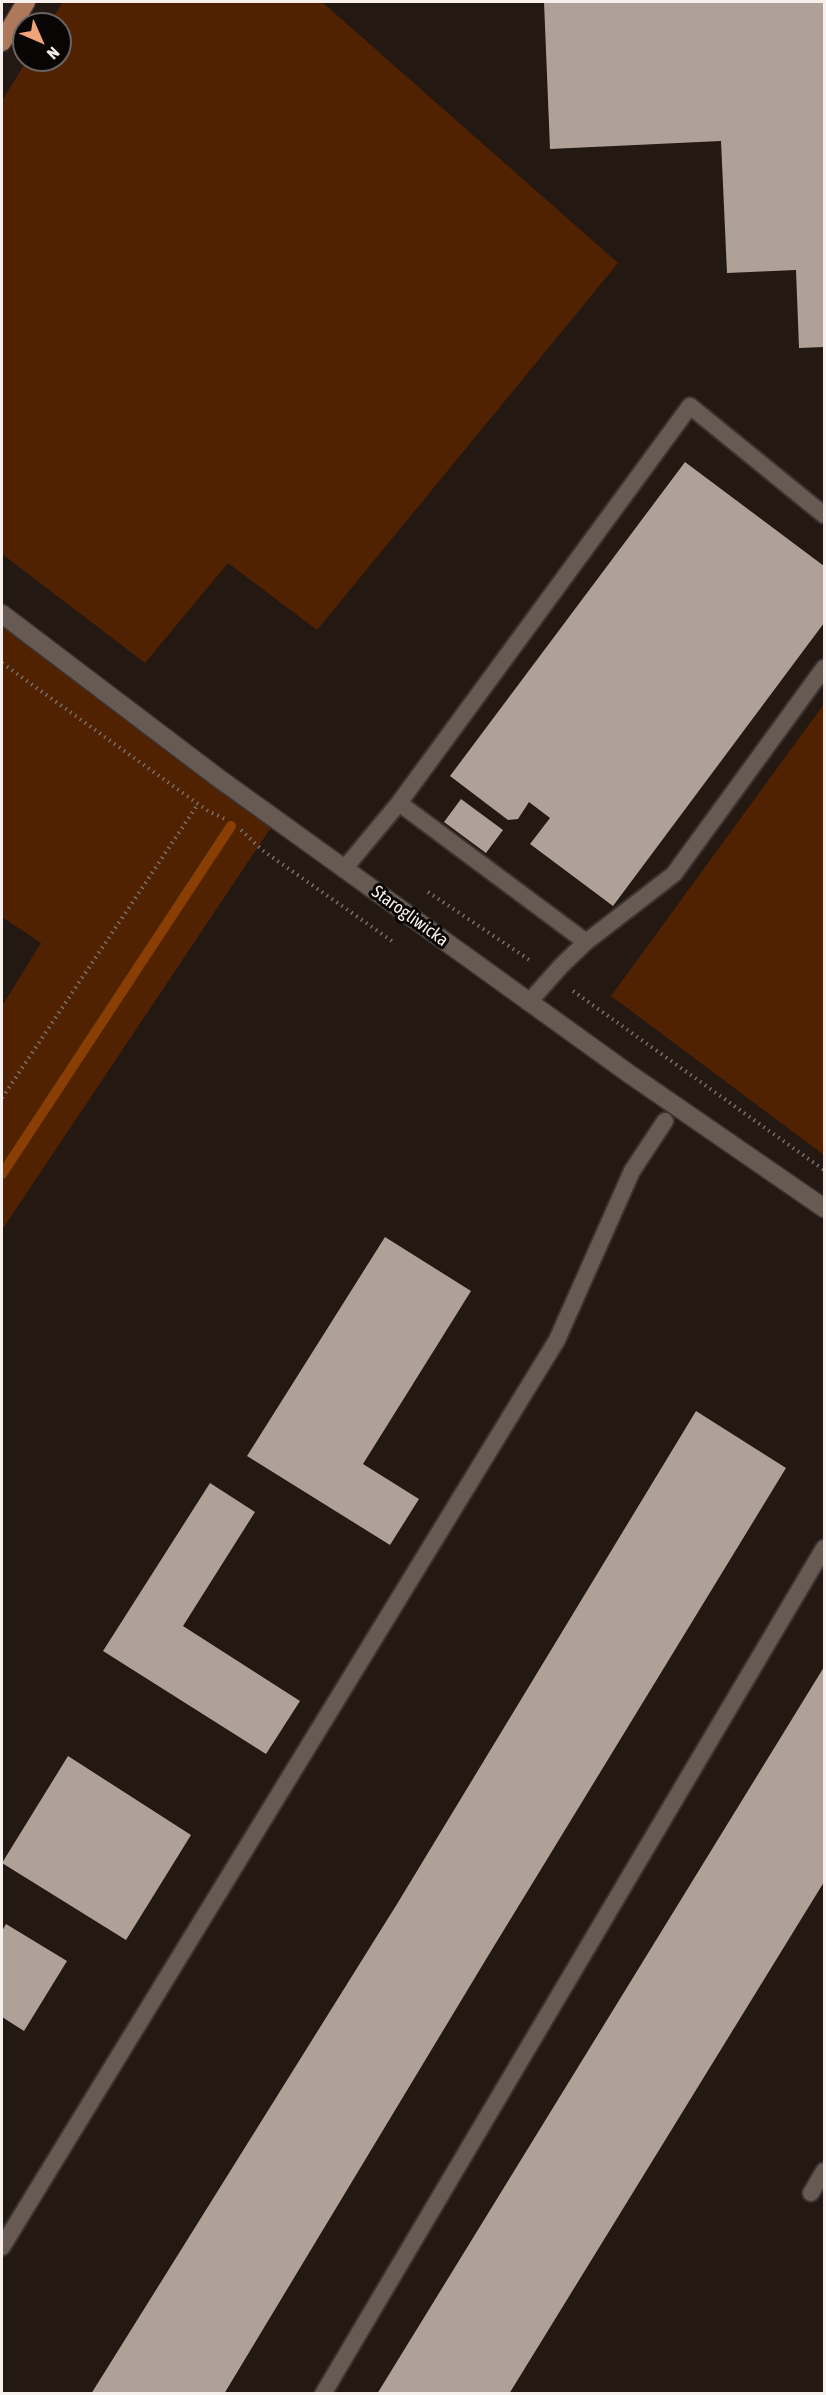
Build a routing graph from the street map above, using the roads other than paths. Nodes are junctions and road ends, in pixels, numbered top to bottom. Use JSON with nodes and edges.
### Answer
{"nodes":[{"id":1,"x":26,"y":2,"type":"edge"},
{"id":2,"x":2,"y":42,"type":"edge"},
{"id":3,"x":825,"y":514,"type":"edge"},
{"id":4,"x":2,"y":614,"type":"edge"},
{"id":5,"x":825,"y":668,"type":"edge"},
{"id":6,"x":399,"y":803,"type":"junction"},
{"id":7,"x":344,"y":868,"type":"junction"},
{"id":8,"x":586,"y":942,"type":"junction"},
{"id":9,"x":529,"y":1002,"type":"junction"},
{"id":10,"x":665,"y":1121,"type":"dead end"},
{"id":11,"x":825,"y":1208,"type":"edge"},
{"id":12,"x":825,"y":1548,"type":"edge"},
{"id":13,"x":825,"y":2171,"type":"edge"},
{"id":14,"x":811,"y":2193,"type":"dead end"},
{"id":15,"x":2,"y":2247,"type":"edge"},
{"id":16,"x":323,"y":2394,"type":"edge"}],
"edges":[{"from":1,"to":2,"type":"main road"},
{"from":3,"to":6,"type":"lane"},
{"from":4,"to":7,"type":"street","name":"Starogliwicka"},
{"from":5,"to":8,"type":"lane"},
{"from":6,"to":7,"type":"lane"},
{"from":6,"to":8,"type":"lane"},
{"from":7,"to":9,"type":"street","name":"Starogliwicka"},
{"from":8,"to":9,"type":"lane"},
{"from":9,"to":11,"type":"street","name":"Starogliwicka"},
{"from":10,"to":15,"type":"lane"},
{"from":12,"to":16,"type":"lane"},
{"from":13,"to":14,"type":"lane"}]}
